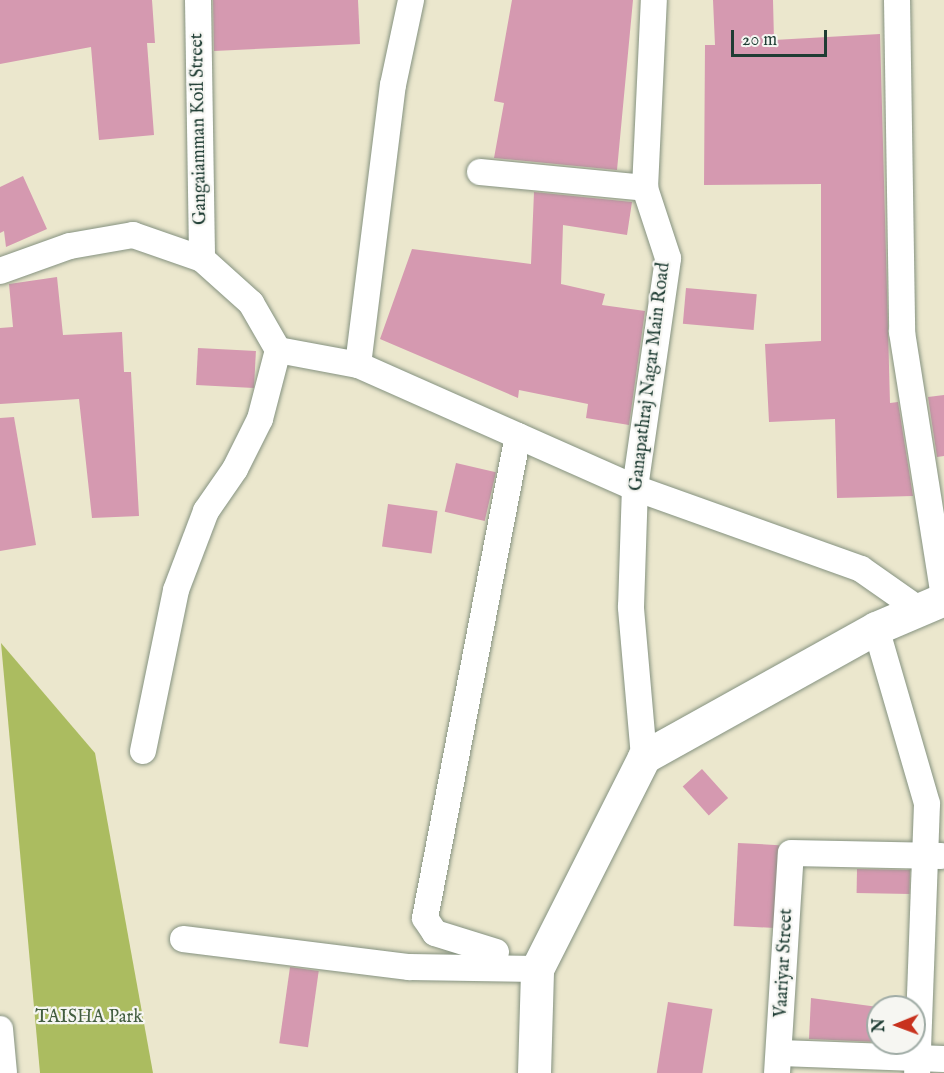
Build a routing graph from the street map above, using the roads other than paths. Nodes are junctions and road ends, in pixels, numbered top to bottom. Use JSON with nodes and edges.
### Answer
{"nodes":[{"id":1,"x":198,"y":0,"type":"edge"},
{"id":2,"x":411,"y":0,"type":"edge"},
{"id":3,"x":654,"y":0,"type":"edge"},
{"id":4,"x":897,"y":0,"type":"edge"},
{"id":5,"x":480,"y":172,"type":"dead end"},
{"id":6,"x":645,"y":188,"type":"junction"},
{"id":7,"x":202,"y":259,"type":"junction"},
{"id":8,"x":0,"y":271,"type":"edge"},
{"id":9,"x":278,"y":350,"type":"junction"},
{"id":10,"x":358,"y":365,"type":"junction"},
{"id":11,"x":518,"y":436,"type":"junction"},
{"id":12,"x":635,"y":488,"type":"junction"},
{"id":13,"x":936,"y":602,"type":"edge"},
{"id":14,"x":876,"y":628,"type":"junction"},
{"id":15,"x":143,"y":751,"type":"dead end"},
{"id":16,"x":644,"y":757,"type":"junction"},
{"id":17,"x":936,"y":804,"type":"edge"},
{"id":18,"x":935,"y":855,"type":"edge"},
{"id":19,"x":183,"y":939,"type":"dead end"},
{"id":20,"x":496,"y":952,"type":"dead end"},
{"id":21,"x":537,"y":969,"type":"junction"},
{"id":22,"x":0,"y":1029,"type":"edge"},
{"id":23,"x":944,"y":1059,"type":"edge"},
{"id":24,"x":778,"y":1063,"type":"edge"},
{"id":25,"x":918,"y":1065,"type":"edge"},
{"id":26,"x":4,"y":1073,"type":"edge"},
{"id":27,"x":534,"y":1073,"type":"edge"}],
"edges":[{"from":1,"to":7,"type":"street","name":"Gangaiamman Koil Street"},
{"from":2,"to":10,"type":"street"},
{"from":3,"to":6,"type":"street","name":"Ganapathraj Nagar Main Road"},
{"from":4,"to":13,"type":"street"},
{"from":5,"to":6,"type":"street"},
{"from":6,"to":12,"type":"street","name":"Ganapathraj Nagar Main Road"},
{"from":7,"to":8,"type":"street"},
{"from":7,"to":9,"type":"street"},
{"from":9,"to":10,"type":"street"},
{"from":9,"to":15,"type":"street"},
{"from":10,"to":11,"type":"street"},
{"from":11,"to":12,"type":"street"},
{"from":11,"to":20,"type":"street"},
{"from":12,"to":13,"type":"street"},
{"from":12,"to":16,"type":"street","name":"Ganapathraj Nagar Main Road"},
{"from":13,"to":14,"type":"street"},
{"from":14,"to":16,"type":"street"},
{"from":14,"to":17,"type":"street"},
{"from":16,"to":21,"type":"street"},
{"from":17,"to":18,"type":"street"},
{"from":18,"to":24,"type":"street","name":"Vaariyar Street"},
{"from":18,"to":25,"type":"street"},
{"from":19,"to":21,"type":"street"},
{"from":21,"to":27,"type":"street"},
{"from":22,"to":26,"type":"street"},
{"from":23,"to":25,"type":"street"},
{"from":24,"to":25,"type":"street"}]}
